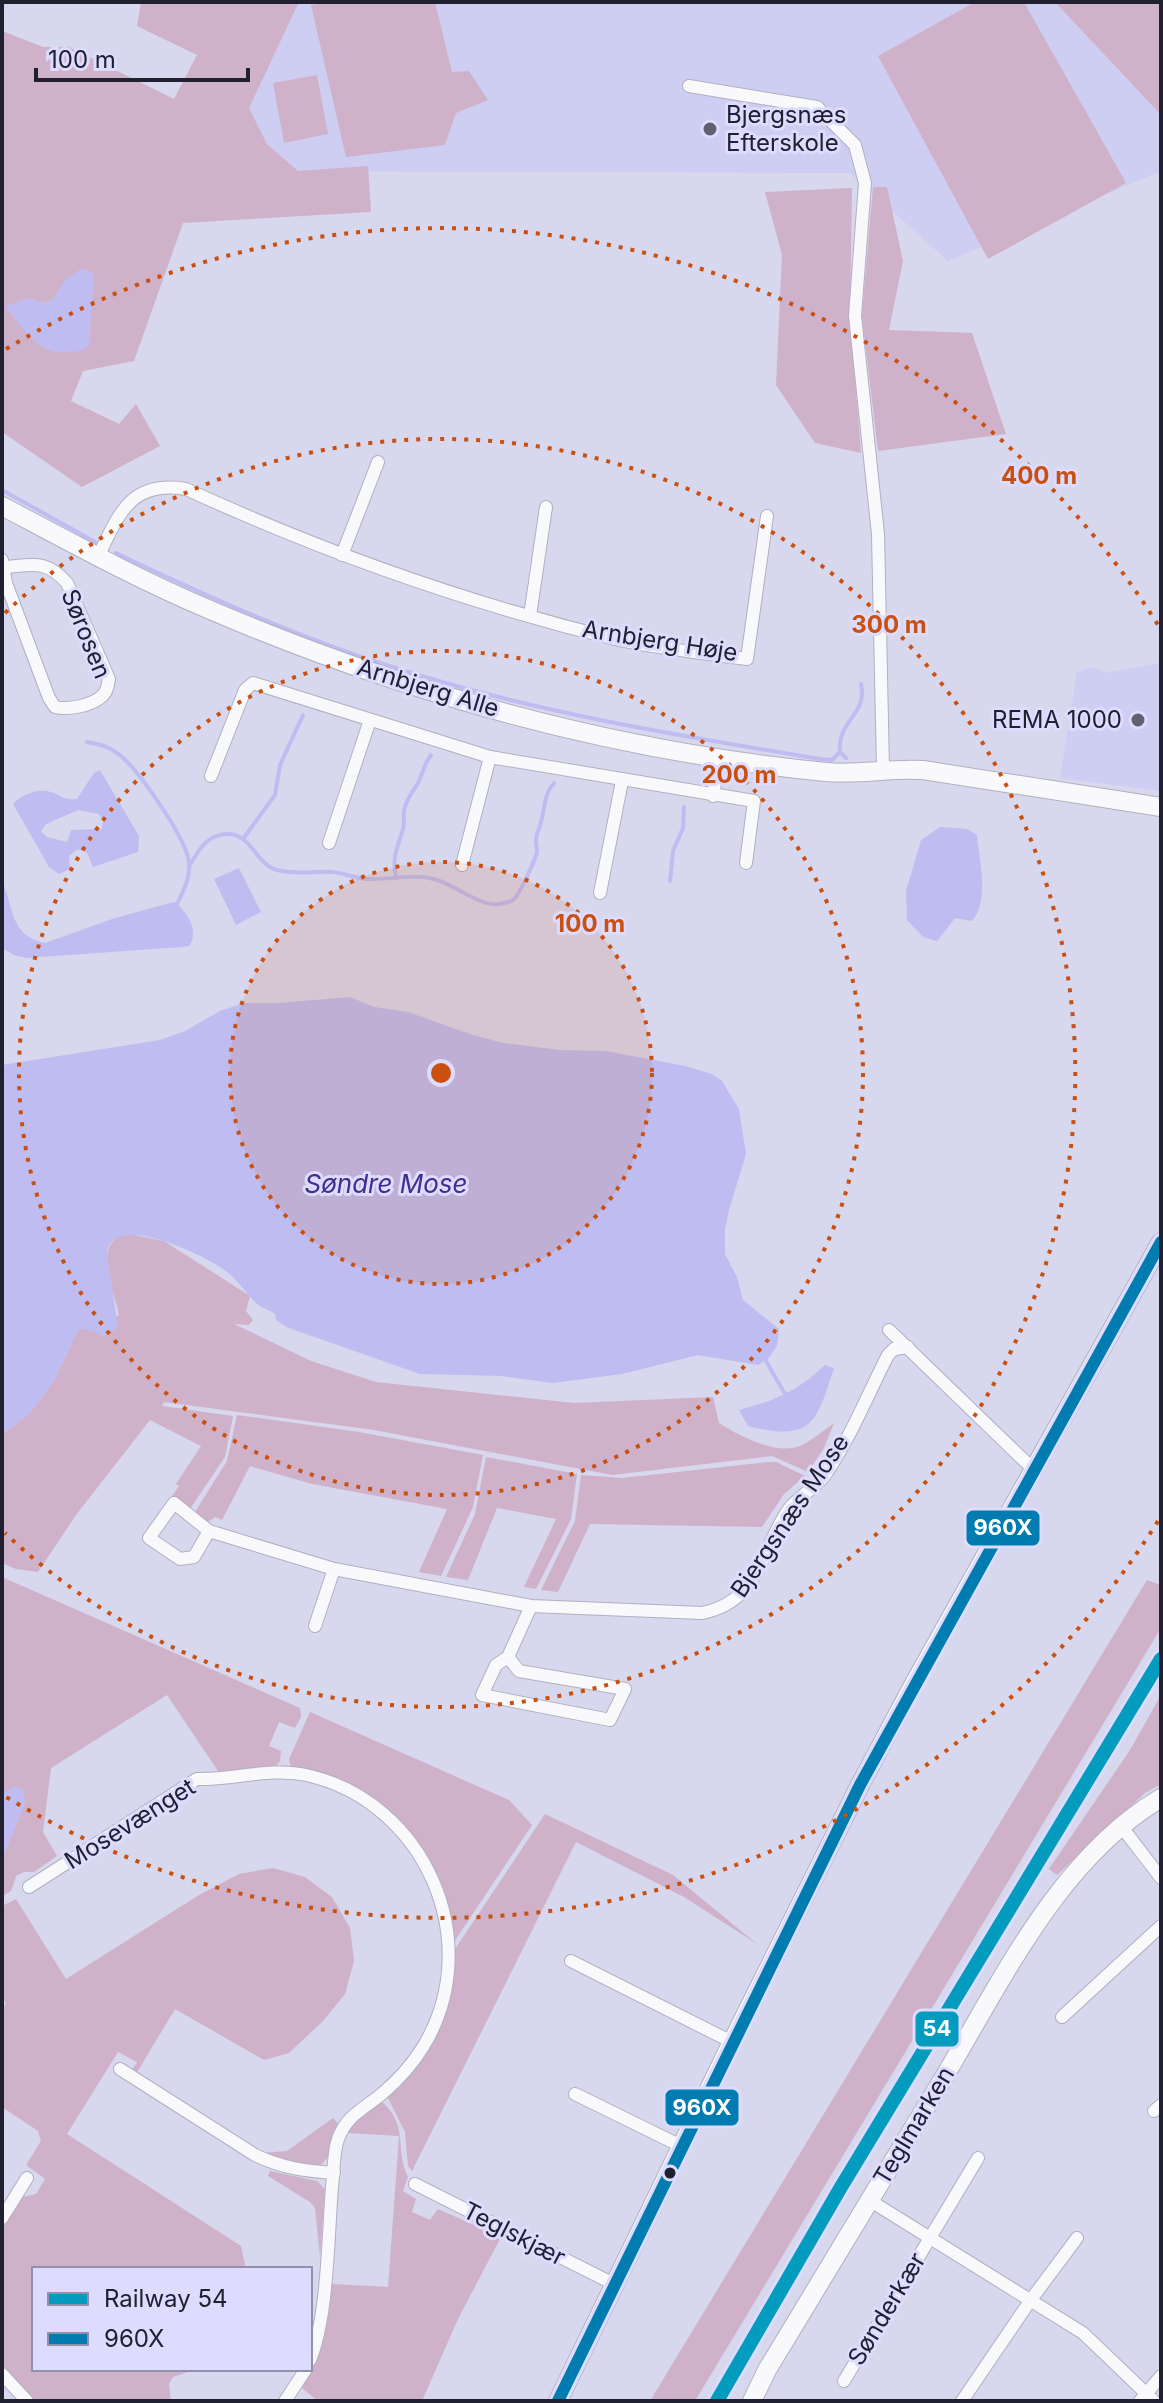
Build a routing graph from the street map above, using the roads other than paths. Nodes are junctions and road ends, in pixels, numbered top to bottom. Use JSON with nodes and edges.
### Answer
{"nodes":[{"id":1,"x":689,"y":86,"type":"dead end"},
{"id":2,"x":378,"y":462,"type":"dead end"},
{"id":3,"x":2,"y":506,"type":"edge"},
{"id":4,"x":546,"y":507,"type":"dead end"},
{"id":5,"x":767,"y":516,"type":"dead end"},
{"id":6,"x":342,"y":555,"type":"junction"},
{"id":7,"x":98,"y":557,"type":"junction"},
{"id":8,"x":3,"y":564,"type":"edge"},
{"id":9,"x":530,"y":616,"type":"junction"},
{"id":10,"x":370,"y":720,"type":"junction"},
{"id":11,"x":490,"y":757,"type":"junction"},
{"id":12,"x":719,"y":757,"type":"junction"},
{"id":13,"x":883,"y":769,"type":"junction"},
{"id":14,"x":211,"y":776,"type":"dead end"},
{"id":15,"x":622,"y":781,"type":"junction"},
{"id":16,"x":713,"y":796,"type":"junction"},
{"id":17,"x":1161,"y":807,"type":"edge"},
{"id":18,"x":329,"y":843,"type":"dead end"},
{"id":19,"x":746,"y":863,"type":"dead end"},
{"id":20,"x":462,"y":865,"type":"dead end"},
{"id":21,"x":600,"y":893,"type":"dead end"},
{"id":22,"x":1161,"y":1242,"type":"edge"},
{"id":23,"x":889,"y":1330,"type":"dead end"},
{"id":24,"x":908,"y":1347,"type":"junction"},
{"id":25,"x":1034,"y":1470,"type":"junction"},
{"id":26,"x":209,"y":1531,"type":"junction"},
{"id":27,"x":334,"y":1569,"type":"junction"},
{"id":28,"x":531,"y":1606,"type":"junction"},
{"id":29,"x":315,"y":1626,"type":"dead end"},
{"id":30,"x":508,"y":1657,"type":"junction"},
{"id":31,"x":1161,"y":1798,"type":"edge"},
{"id":32,"x":1121,"y":1826,"type":"junction"},
{"id":33,"x":1161,"y":1878,"type":"edge"},
{"id":34,"x":29,"y":1887,"type":"dead end"},
{"id":35,"x":1161,"y":1926,"type":"edge"},
{"id":36,"x":571,"y":1961,"type":"dead end"},
{"id":37,"x":1062,"y":2017,"type":"dead end"},
{"id":38,"x":732,"y":2042,"type":"junction"},
{"id":39,"x":120,"y":2069,"type":"dead end"},
{"id":40,"x":575,"y":2094,"type":"dead end"},
{"id":41,"x":681,"y":2146,"type":"junction"},
{"id":42,"x":978,"y":2158,"type":"dead end"},
{"id":43,"x":334,"y":2173,"type":"junction"},
{"id":44,"x":27,"y":2178,"type":"dead end"},
{"id":45,"x":415,"y":2184,"type":"dead end"},
{"id":46,"x":869,"y":2200,"type":"junction"},
{"id":47,"x":2,"y":2218,"type":"edge"},
{"id":48,"x":929,"y":2238,"type":"junction"},
{"id":49,"x":1077,"y":2238,"type":"dead end"},
{"id":50,"x":614,"y":2284,"type":"junction"},
{"id":51,"x":1030,"y":2301,"type":"junction"},
{"id":52,"x":312,"y":2351,"type":"edge"},
{"id":53,"x":305,"y":2371,"type":"edge"},
{"id":54,"x":2,"y":2374,"type":"edge"},
{"id":55,"x":1161,"y":2376,"type":"edge"},
{"id":56,"x":844,"y":2381,"type":"dead end"},
{"id":57,"x":1147,"y":2398,"type":"edge"},
{"id":58,"x":27,"y":2401,"type":"edge"},
{"id":59,"x":285,"y":2401,"type":"edge"},
{"id":60,"x":558,"y":2401,"type":"edge"},
{"id":61,"x":752,"y":2401,"type":"edge"},
{"id":62,"x":962,"y":2401,"type":"edge"}],
"edges":[{"from":1,"to":13,"type":"street"},
{"from":2,"to":6,"type":"street"},
{"from":3,"to":7,"type":"street","name":"Arnbjerg Alle"},
{"from":4,"to":9,"type":"street"},
{"from":5,"to":9,"type":"street","name":"Arnbjerg Høje"},
{"from":6,"to":7,"type":"street","name":"Arnbjerg Høje"},
{"from":6,"to":9,"type":"street","name":"Arnbjerg Høje"},
{"from":7,"to":12,"type":"street","name":"Arnbjerg Alle"},
{"from":8,"to":8,"type":"street","name":"Sørosen"},
{"from":10,"to":11,"type":"street"},
{"from":10,"to":14,"type":"street"},
{"from":10,"to":18,"type":"street"},
{"from":11,"to":15,"type":"street"},
{"from":11,"to":20,"type":"street"},
{"from":12,"to":13,"type":"street","name":"Arnbjerg Alle"},
{"from":12,"to":16,"type":"street"},
{"from":13,"to":17,"type":"street","name":"Arnbjerg Alle"},
{"from":15,"to":16,"type":"street"},
{"from":15,"to":21,"type":"street"},
{"from":16,"to":19,"type":"street"},
{"from":22,"to":25,"type":"street"},
{"from":23,"to":24,"type":"street"},
{"from":24,"to":25,"type":"street"},
{"from":24,"to":28,"type":"street","name":"Bjergsnæs Mose"},
{"from":25,"to":38,"type":"street"},
{"from":26,"to":26,"type":"street","name":"Bjergsnæs Mose"},
{"from":26,"to":27,"type":"street","name":"Bjergsnæs Mose"},
{"from":27,"to":28,"type":"street","name":"Bjergsnæs Mose"},
{"from":27,"to":29,"type":"street"},
{"from":28,"to":30,"type":"street"},
{"from":30,"to":30,"type":"street"},
{"from":31,"to":32,"type":"street","name":"Teglmarken"},
{"from":32,"to":33,"type":"street"},
{"from":32,"to":46,"type":"street","name":"Teglmarken"},
{"from":34,"to":43,"type":"street","name":"Mosevænget"},
{"from":35,"to":37,"type":"street"},
{"from":36,"to":38,"type":"street"},
{"from":38,"to":41,"type":"street"},
{"from":39,"to":43,"type":"street"},
{"from":40,"to":41,"type":"street"},
{"from":41,"to":50,"type":"street"},
{"from":42,"to":48,"type":"street","name":"Sønderkær"},
{"from":43,"to":52,"type":"street","name":"Mosevænget"},
{"from":44,"to":47,"type":"street"},
{"from":45,"to":50,"type":"street","name":"Teglskjær"},
{"from":46,"to":48,"type":"street","name":"Sønderkær"},
{"from":46,"to":61,"type":"street","name":"Teglmarken"},
{"from":48,"to":51,"type":"street","name":"Sønderkær"},
{"from":48,"to":56,"type":"street","name":"Sønderkær"},
{"from":49,"to":51,"type":"street"},
{"from":50,"to":60,"type":"street"},
{"from":51,"to":57,"type":"street","name":"Sønderkær"},
{"from":51,"to":62,"type":"street"},
{"from":53,"to":59,"type":"street"},
{"from":54,"to":58,"type":"street"},
{"from":55,"to":57,"type":"street","name":"Sønderkær"}]}
